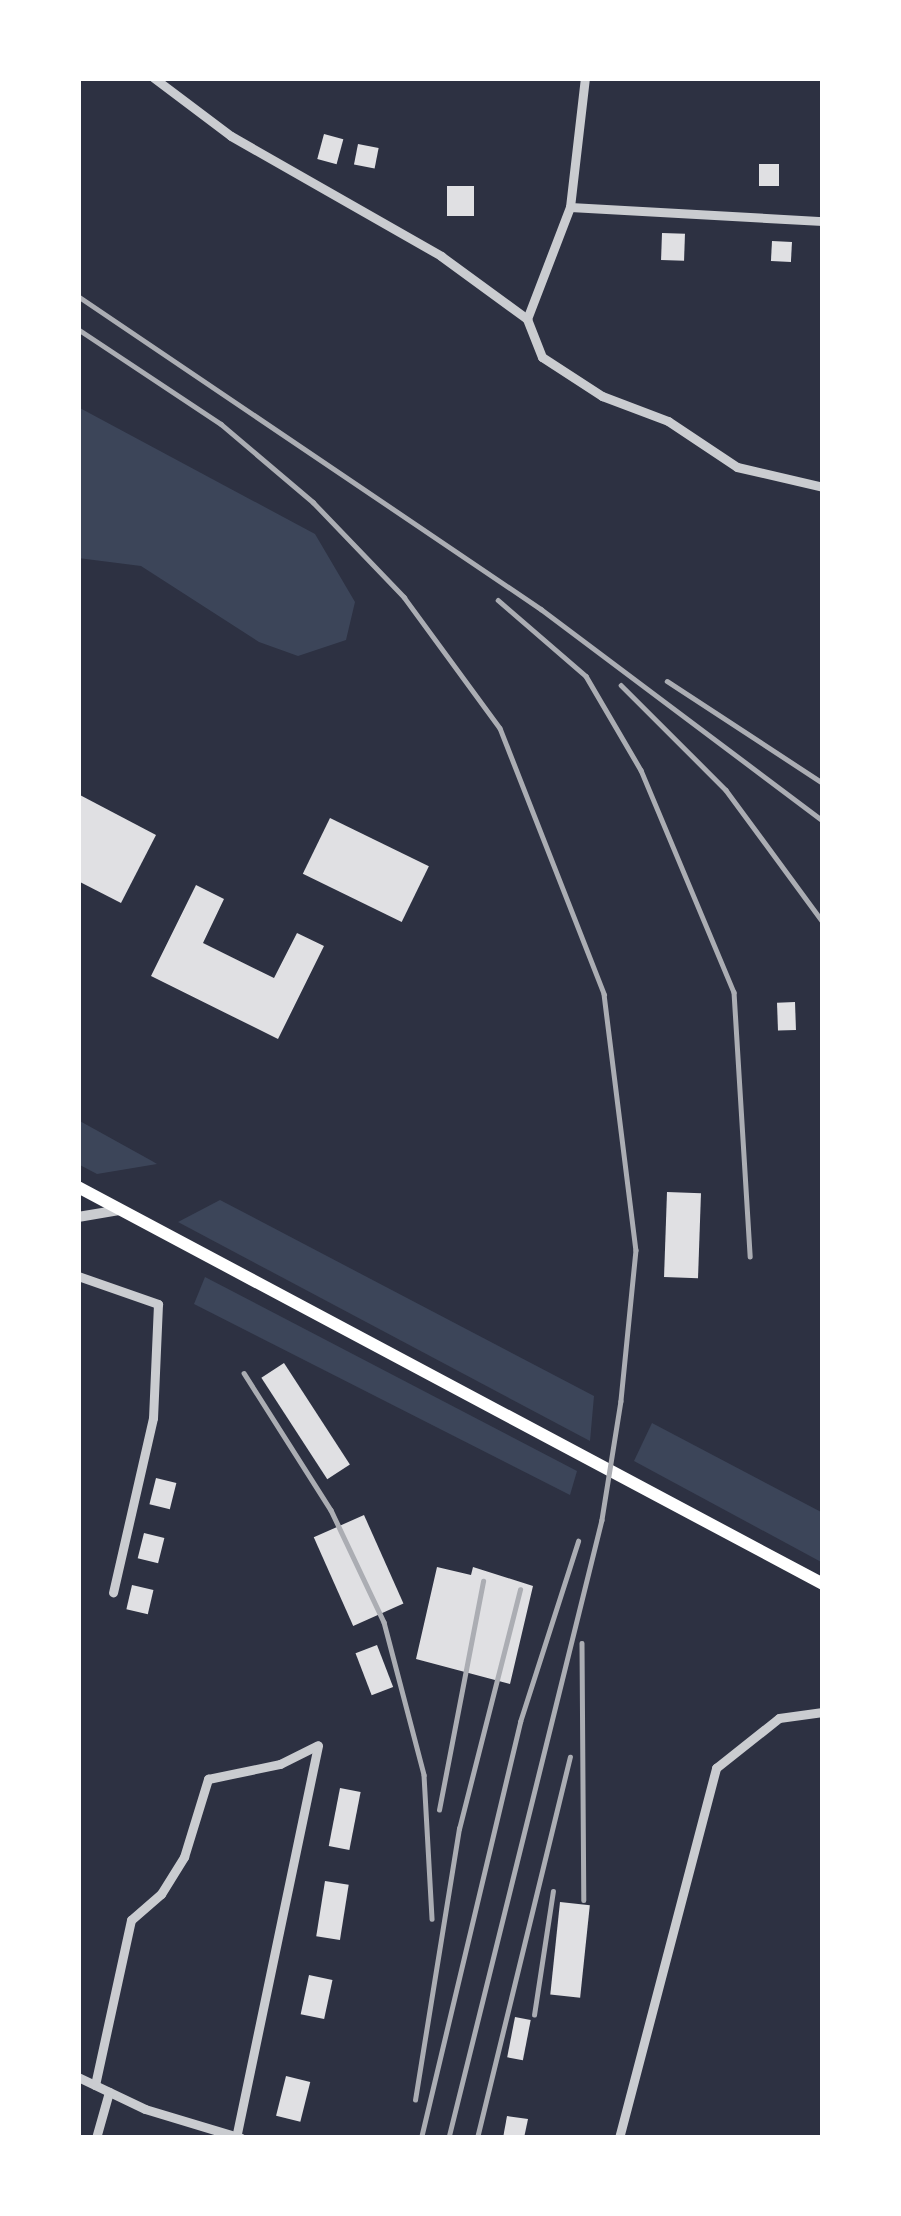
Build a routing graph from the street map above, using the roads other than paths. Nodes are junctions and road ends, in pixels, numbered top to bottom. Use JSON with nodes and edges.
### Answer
{"nodes":[{"id":1,"x":154,"y":78,"type":"edge"},
{"id":2,"x":585,"y":78,"type":"edge"},
{"id":3,"x":569,"y":206,"type":"junction"},
{"id":4,"x":823,"y":221,"type":"edge"},
{"id":5,"x":527,"y":319,"type":"junction"},
{"id":6,"x":823,"y":488,"type":"edge"},
{"id":7,"x":78,"y":1187,"type":"edge"},
{"id":8,"x":122,"y":1210,"type":"junction"},
{"id":9,"x":78,"y":1217,"type":"edge"},
{"id":10,"x":78,"y":1276,"type":"edge"},
{"id":11,"x":823,"y":1584,"type":"edge"},
{"id":12,"x":113,"y":1592,"type":"dead end"},
{"id":13,"x":823,"y":1712,"type":"edge"},
{"id":14,"x":78,"y":2077,"type":"edge"},
{"id":15,"x":95,"y":2085,"type":"junction"},
{"id":16,"x":110,"y":2092,"type":"junction"},
{"id":17,"x":96,"y":2138,"type":"edge"},
{"id":18,"x":238,"y":2138,"type":"edge"},
{"id":19,"x":620,"y":2138,"type":"edge"}],
"edges":[{"from":1,"to":5,"type":"street"},
{"from":2,"to":3,"type":"street"},
{"from":3,"to":4,"type":"street"},
{"from":3,"to":5,"type":"street"},
{"from":5,"to":6,"type":"street"},
{"from":7,"to":8,"type":"main road"},
{"from":8,"to":9,"type":"street"},
{"from":8,"to":11,"type":"main road"},
{"from":10,"to":12,"type":"street"},
{"from":13,"to":19,"type":"street"},
{"from":14,"to":15,"type":"street"},
{"from":15,"to":16,"type":"street"},
{"from":15,"to":18,"type":"street"},
{"from":16,"to":17,"type":"street"},
{"from":16,"to":18,"type":"street"}]}
